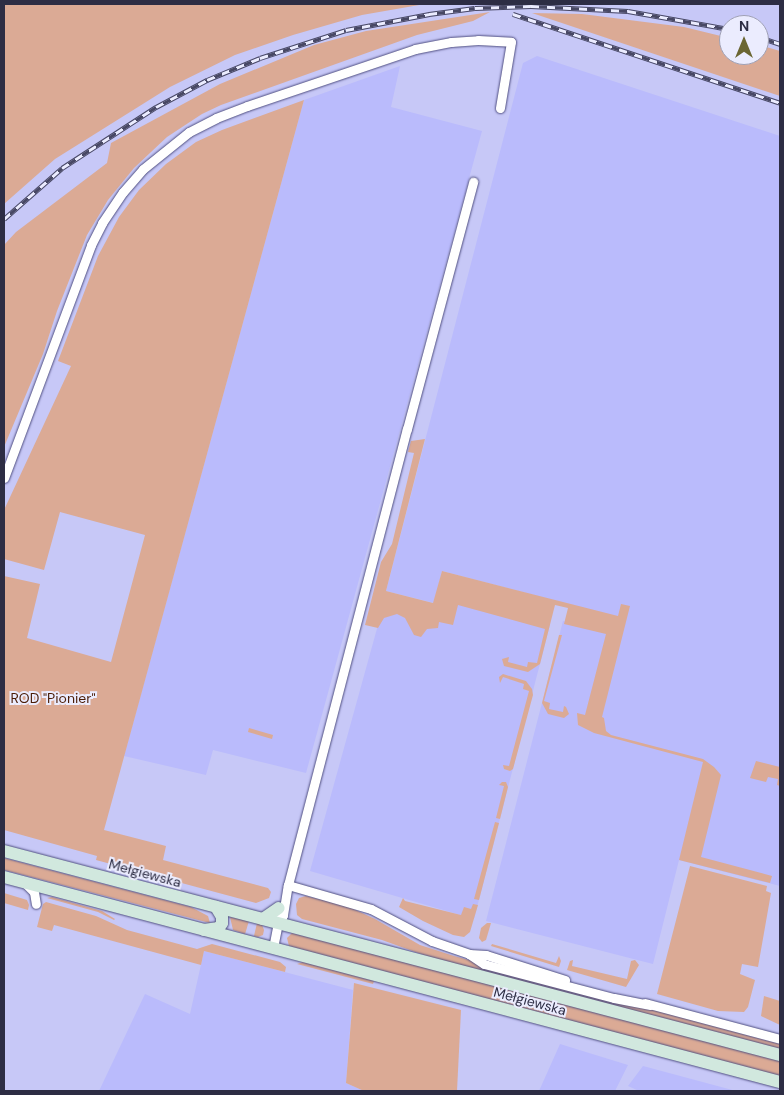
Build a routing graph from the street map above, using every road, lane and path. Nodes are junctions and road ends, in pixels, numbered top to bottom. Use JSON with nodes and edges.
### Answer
{"nodes":[{"id":1,"x":500,"y":108,"type":"dead end"},
{"id":2,"x":473,"y":182,"type":"dead end"},
{"id":3,"x":4,"y":478,"type":"edge"},
{"id":4,"x":4,"y":851,"type":"edge"},
{"id":5,"x":4,"y":877,"type":"edge"},
{"id":6,"x":288,"y":885,"type":"junction"},
{"id":7,"x":216,"y":907,"type":"junction"},
{"id":8,"x":279,"y":908,"type":"junction"},
{"id":9,"x":263,"y":919,"type":"junction"},
{"id":10,"x":279,"y":923,"type":"junction"},
{"id":11,"x":204,"y":930,"type":"junction"},
{"id":12,"x":273,"y":948,"type":"junction"},
{"id":13,"x":780,"y":1039,"type":"edge"},
{"id":14,"x":780,"y":1055,"type":"edge"},
{"id":15,"x":780,"y":1082,"type":"edge"}],
"edges":[{"from":1,"to":3,"type":"street"},
{"from":2,"to":6,"type":"street"},
{"from":4,"to":7,"type":"main road","name":"Mełgiewska"},
{"from":5,"to":11,"type":"main road","name":"Mełgiewska"},
{"from":6,"to":8,"type":"street"},
{"from":6,"to":10,"type":"street"},
{"from":6,"to":13,"type":"street"},
{"from":7,"to":9,"type":"main road","name":"Mełgiewska"},
{"from":7,"to":11,"type":"main road"},
{"from":8,"to":9,"type":"main road"},
{"from":8,"to":10,"type":"street"},
{"from":9,"to":10,"type":"main road","name":"Mełgiewska"},
{"from":10,"to":12,"type":"street"},
{"from":10,"to":14,"type":"main road","name":"Mełgiewska"},
{"from":11,"to":12,"type":"main road","name":"Mełgiewska"},
{"from":12,"to":15,"type":"main road","name":"Mełgiewska"}]}
